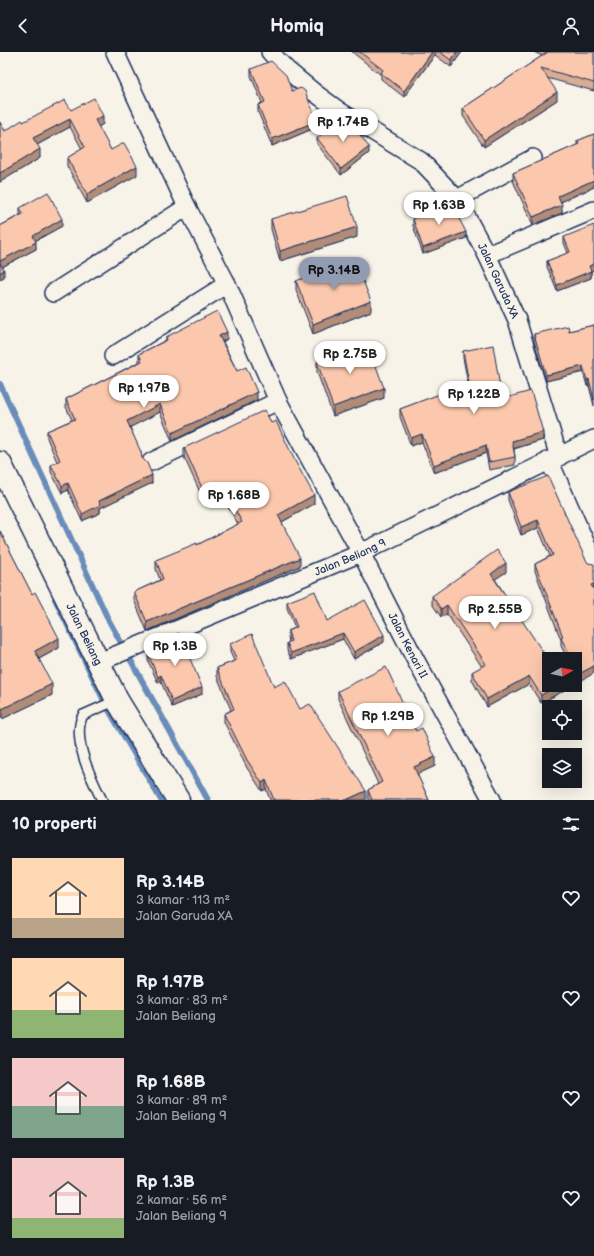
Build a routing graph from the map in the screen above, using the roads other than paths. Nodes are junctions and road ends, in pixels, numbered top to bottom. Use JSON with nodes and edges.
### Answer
{"nodes":[{"id":1,"x":115,"y":52,"type":"edge"},
{"id":2,"x":270,"y":52,"type":"edge"},
{"id":3,"x":532,"y":158,"type":"dead end"},
{"id":4,"x":457,"y":199,"type":"junction"},
{"id":5,"x":187,"y":207,"type":"junction"},
{"id":6,"x":594,"y":210,"type":"edge"},
{"id":7,"x":487,"y":255,"type":"junction"},
{"id":8,"x":227,"y":284,"type":"junction"},
{"id":9,"x":53,"y":293,"type":"dead end"},
{"id":10,"x":113,"y":356,"type":"dead end"},
{"id":11,"x":278,"y":401,"type":"junction"},
{"id":12,"x":594,"y":439,"type":"edge"},
{"id":13,"x":554,"y":458,"type":"junction"},
{"id":14,"x":151,"y":462,"type":"dead end"},
{"id":15,"x":2,"y":473,"type":"edge"},
{"id":16,"x":362,"y":553,"type":"junction"},
{"id":17,"x":594,"y":562,"type":"edge"},
{"id":18,"x":99,"y":662,"type":"junction"},
{"id":19,"x":118,"y":700,"type":"junction"},
{"id":20,"x":102,"y":800,"type":"edge"},
{"id":21,"x":178,"y":800,"type":"edge"},
{"id":22,"x":492,"y":800,"type":"edge"}],
"edges":[{"from":1,"to":5,"type":"street","name":"Jalan Kenari II"},
{"from":2,"to":4,"type":"street","name":"Jalan Garuda XA"},
{"from":3,"to":4,"type":"street"},
{"from":4,"to":7,"type":"street","name":"Jalan Garuda XA"},
{"from":5,"to":8,"type":"street","name":"Jalan Kenari II"},
{"from":5,"to":9,"type":"street"},
{"from":6,"to":7,"type":"street"},
{"from":7,"to":13,"type":"street","name":"Jalan Garuda XA"},
{"from":8,"to":10,"type":"street"},
{"from":8,"to":11,"type":"street","name":"Jalan Kenari II"},
{"from":11,"to":14,"type":"street"},
{"from":11,"to":16,"type":"street","name":"Jalan Kenari II"},
{"from":12,"to":13,"type":"street","name":"Jalan Beliang 9"},
{"from":13,"to":16,"type":"street","name":"Jalan Beliang 9"},
{"from":13,"to":17,"type":"street","name":"Jalan Garuda XA"},
{"from":15,"to":18,"type":"street","name":"Jalan Beliang"},
{"from":16,"to":18,"type":"street","name":"Jalan Beliang 9"},
{"from":16,"to":22,"type":"street","name":"Jalan Kenari II"},
{"from":18,"to":19,"type":"street","name":"Jalan Beliang"},
{"from":19,"to":20,"type":"lane"},
{"from":19,"to":21,"type":"street","name":"Jalan Beliang"}]}
